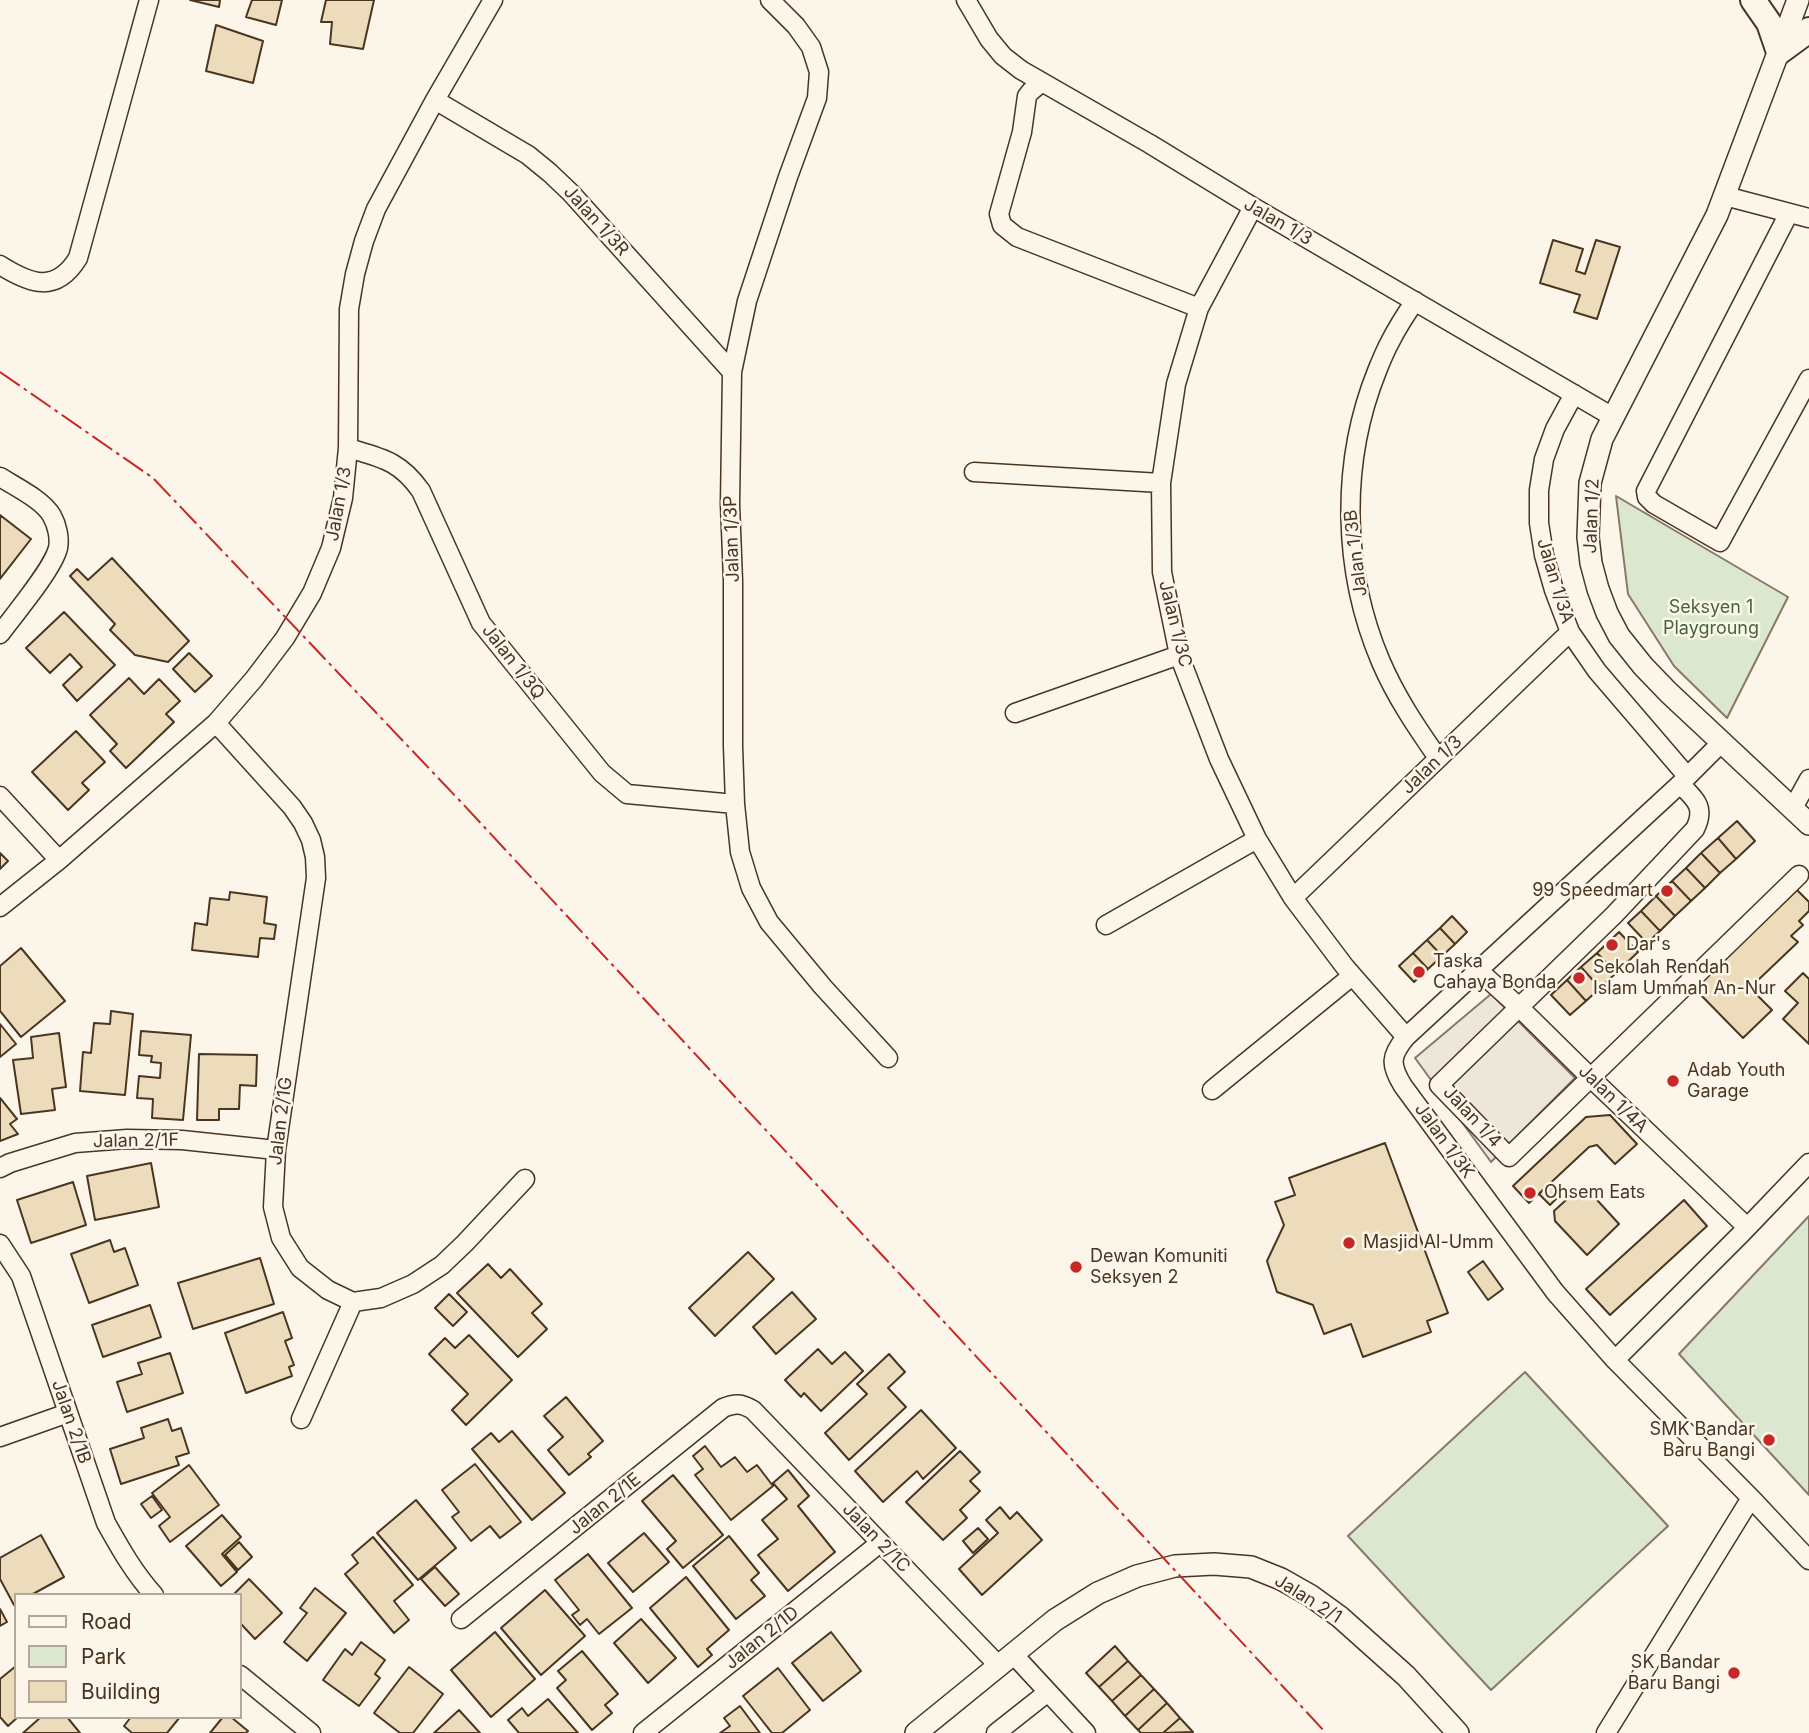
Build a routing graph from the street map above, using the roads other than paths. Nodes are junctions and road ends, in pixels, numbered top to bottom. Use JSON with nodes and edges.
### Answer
{"nodes":[{"id":1,"x":149,"y":0,"type":"edge"},
{"id":2,"x":493,"y":0,"type":"edge"},
{"id":3,"x":770,"y":0,"type":"edge"},
{"id":4,"x":966,"y":0,"type":"edge"},
{"id":5,"x":1753,"y":0,"type":"edge"},
{"id":6,"x":1798,"y":0,"type":"edge"},
{"id":7,"x":1809,"y":30,"type":"edge"},
{"id":8,"x":1779,"y":52,"type":"junction"},
{"id":9,"x":1042,"y":82,"type":"junction"},
{"id":10,"x":435,"y":100,"type":"junction"},
{"id":11,"x":1725,"y":196,"type":"junction"},
{"id":12,"x":1252,"y":207,"type":"junction"},
{"id":13,"x":1789,"y":213,"type":"junction"},
{"id":14,"x":1809,"y":218,"type":"edge"},
{"id":15,"x":0,"y":265,"type":"edge"},
{"id":16,"x":1415,"y":301,"type":"junction"},
{"id":17,"x":1199,"y":308,"type":"junction"},
{"id":18,"x":732,"y":372,"type":"junction"},
{"id":19,"x":1809,"y":379,"type":"edge"},
{"id":20,"x":1574,"y":394,"type":"junction"},
{"id":21,"x":1613,"y":417,"type":"junction"},
{"id":22,"x":348,"y":449,"type":"junction"},
{"id":23,"x":974,"y":471,"type":"dead end"},
{"id":24,"x":0,"y":477,"type":"edge"},
{"id":25,"x":1161,"y":483,"type":"junction"},
{"id":26,"x":1570,"y":632,"type":"junction"},
{"id":27,"x":0,"y":634,"type":"edge"},
{"id":28,"x":1179,"y":655,"type":"junction"},
{"id":29,"x":1015,"y":713,"type":"dead end"},
{"id":30,"x":216,"y":723,"type":"junction"},
{"id":31,"x":1722,"y":742,"type":"junction"},
{"id":32,"x":1438,"y":758,"type":"junction"},
{"id":33,"x":1809,"y":779,"type":"edge"},
{"id":34,"x":1683,"y":780,"type":"junction"},
{"id":35,"x":0,"y":796,"type":"edge"},
{"id":36,"x":735,"y":804,"type":"junction"},
{"id":37,"x":1793,"y":808,"type":"junction"},
{"id":38,"x":1809,"y":824,"type":"edge"},
{"id":39,"x":1256,"y":839,"type":"junction"},
{"id":40,"x":59,"y":860,"type":"junction"},
{"id":41,"x":1799,"y":875,"type":"dead end"},
{"id":42,"x":1293,"y":898,"type":"junction"},
{"id":43,"x":0,"y":906,"type":"edge"},
{"id":44,"x":1106,"y":925,"type":"dead end"},
{"id":45,"x":1478,"y":970,"type":"junction"},
{"id":46,"x":1352,"y":976,"type":"junction"},
{"id":47,"x":1519,"y":1007,"type":"junction"},
{"id":48,"x":1406,"y":1037,"type":"junction"},
{"id":49,"x":888,"y":1058,"type":"dead end"},
{"id":50,"x":1591,"y":1078,"type":"junction"},
{"id":51,"x":1212,"y":1090,"type":"dead end"},
{"id":52,"x":276,"y":1150,"type":"junction"},
{"id":53,"x":1809,"y":1163,"type":"edge"},
{"id":54,"x":0,"y":1168,"type":"edge"},
{"id":55,"x":525,"y":1179,"type":"dead end"},
{"id":56,"x":1748,"y":1227,"type":"junction"},
{"id":57,"x":0,"y":1244,"type":"edge"},
{"id":58,"x":353,"y":1302,"type":"junction"},
{"id":59,"x":1615,"y":1360,"type":"junction"},
{"id":60,"x":752,"y":1410,"type":"joint"},
{"id":61,"x":68,"y":1413,"type":"junction"},
{"id":62,"x":301,"y":1419,"type":"dead end"},
{"id":63,"x":0,"y":1437,"type":"edge"},
{"id":64,"x":1751,"y":1498,"type":"junction"},
{"id":65,"x":880,"y":1543,"type":"junction"},
{"id":66,"x":1809,"y":1560,"type":"edge"},
{"id":67,"x":152,"y":1593,"type":"edge"},
{"id":68,"x":461,"y":1619,"type":"dead end"},
{"id":69,"x":1006,"y":1660,"type":"junction"},
{"id":70,"x":242,"y":1677,"type":"edge"},
{"id":71,"x":1048,"y":1692,"type":"junction"},
{"id":72,"x":311,"y":1733,"type":"edge"},
{"id":73,"x":643,"y":1733,"type":"edge"},
{"id":74,"x":916,"y":1733,"type":"edge"},
{"id":75,"x":996,"y":1733,"type":"edge"},
{"id":76,"x":1086,"y":1733,"type":"edge"},
{"id":77,"x":1458,"y":1733,"type":"edge"},
{"id":78,"x":1606,"y":1733,"type":"edge"}],
"edges":[{"from":1,"to":15,"type":"street"},
{"from":2,"to":10,"type":"street","name":"Jalan 1/3"},
{"from":3,"to":18,"type":"street","name":"Jalan 1/3P"},
{"from":4,"to":9,"type":"street","name":"Jalan 1/3"},
{"from":5,"to":8,"type":"main road"},
{"from":6,"to":8,"type":"street","name":"Jalan 1/2"},
{"from":7,"to":8,"type":"main road"},
{"from":8,"to":11,"type":"street","name":"Jalan 1/2"},
{"from":9,"to":12,"type":"street","name":"Jalan 1/3"},
{"from":9,"to":17,"type":"street"},
{"from":10,"to":18,"type":"street","name":"Jalan 1/3R"},
{"from":10,"to":22,"type":"street","name":"Jalan 1/3"},
{"from":11,"to":13,"type":"street"},
{"from":11,"to":21,"type":"street","name":"Jalan 1/2"},
{"from":12,"to":16,"type":"street","name":"Jalan 1/3"},
{"from":12,"to":17,"type":"street","name":"Jalan 1/3C"},
{"from":13,"to":14,"type":"street"},
{"from":13,"to":19,"type":"street"},
{"from":16,"to":20,"type":"street","name":"Jalan 1/3"},
{"from":16,"to":32,"type":"street","name":"Jalan 1/3B"},
{"from":17,"to":25,"type":"street","name":"Jalan 1/3C"},
{"from":18,"to":36,"type":"street","name":"Jalan 1/3P"},
{"from":20,"to":21,"type":"street","name":"Jalan 1/3"},
{"from":20,"to":26,"type":"street","name":"Jalan 1/3A"},
{"from":21,"to":31,"type":"street","name":"Jalan 1/2"},
{"from":22,"to":30,"type":"street","name":"Jalan 1/3"},
{"from":22,"to":36,"type":"street","name":"Jalan 1/3Q"},
{"from":23,"to":25,"type":"street"},
{"from":24,"to":27,"type":"street"},
{"from":25,"to":28,"type":"street","name":"Jalan 1/3C"},
{"from":26,"to":32,"type":"street","name":"Jalan 1/3"},
{"from":26,"to":34,"type":"street","name":"Jalan 1/3A"},
{"from":28,"to":29,"type":"street"},
{"from":28,"to":39,"type":"street","name":"Jalan 1/3C"},
{"from":30,"to":40,"type":"street","name":"Jalan 1/3"},
{"from":30,"to":52,"type":"street","name":"Jalan 2/1G"},
{"from":31,"to":34,"type":"street","name":"Jalan 1/3K"},
{"from":31,"to":37,"type":"street","name":"Jalan 1/2"},
{"from":32,"to":42,"type":"street","name":"Jalan 1/3"},
{"from":33,"to":37,"type":"street"},
{"from":34,"to":45,"type":"street","name":"Jalan 1/3K"},
{"from":34,"to":47,"type":"street","name":"Jalan 1/4"},
{"from":35,"to":40,"type":"street"},
{"from":36,"to":49,"type":"street","name":"Jalan 1/3P"},
{"from":37,"to":38,"type":"street","name":"Jalan 1/2"},
{"from":39,"to":42,"type":"street","name":"Jalan 1/3C"},
{"from":39,"to":44,"type":"street"},
{"from":40,"to":43,"type":"street","name":"Jalan 1/3"},
{"from":41,"to":50,"type":"street","name":"Jalan 1/4"},
{"from":42,"to":46,"type":"street","name":"Jalan 1/3C"},
{"from":45,"to":47,"type":"street","name":"Jalan 1/4A"},
{"from":45,"to":48,"type":"street","name":"Jalan 1/3K"},
{"from":46,"to":48,"type":"street","name":"Jalan 1/3C"},
{"from":46,"to":51,"type":"street"},
{"from":47,"to":50,"type":"street","name":"Jalan 1/4A"},
{"from":47,"to":50,"type":"street","name":"Jalan 1/4"},
{"from":48,"to":59,"type":"street","name":"Jalan 1/3K"},
{"from":50,"to":56,"type":"street","name":"Jalan 1/4A"},
{"from":52,"to":54,"type":"street","name":"Jalan 2/1F"},
{"from":52,"to":58,"type":"street","name":"Jalan 2/1G"},
{"from":53,"to":56,"type":"street"},
{"from":55,"to":58,"type":"street"},
{"from":56,"to":59,"type":"street"},
{"from":57,"to":61,"type":"street","name":"Jalan 2/1B"},
{"from":58,"to":62,"type":"street"},
{"from":59,"to":64,"type":"street","name":"Jalan 1/3K"},
{"from":60,"to":65,"type":"street","name":"Jalan 2/1C"},
{"from":60,"to":68,"type":"street","name":"Jalan 2/1E"},
{"from":61,"to":63,"type":"street"},
{"from":61,"to":67,"type":"street","name":"Jalan 2/1B"},
{"from":64,"to":66,"type":"street","name":"Jalan 1/3K"},
{"from":64,"to":78,"type":"street"},
{"from":65,"to":69,"type":"street","name":"Jalan 2/1C"},
{"from":65,"to":73,"type":"street","name":"Jalan 2/1D"},
{"from":69,"to":71,"type":"street","name":"Jalan 2/1C"},
{"from":69,"to":74,"type":"street","name":"Jalan 2/1"},
{"from":69,"to":77,"type":"street","name":"Jalan 2/1"},
{"from":70,"to":72,"type":"street"},
{"from":71,"to":75,"type":"street"},
{"from":71,"to":76,"type":"street","name":"Jalan 2/1C"}]}
